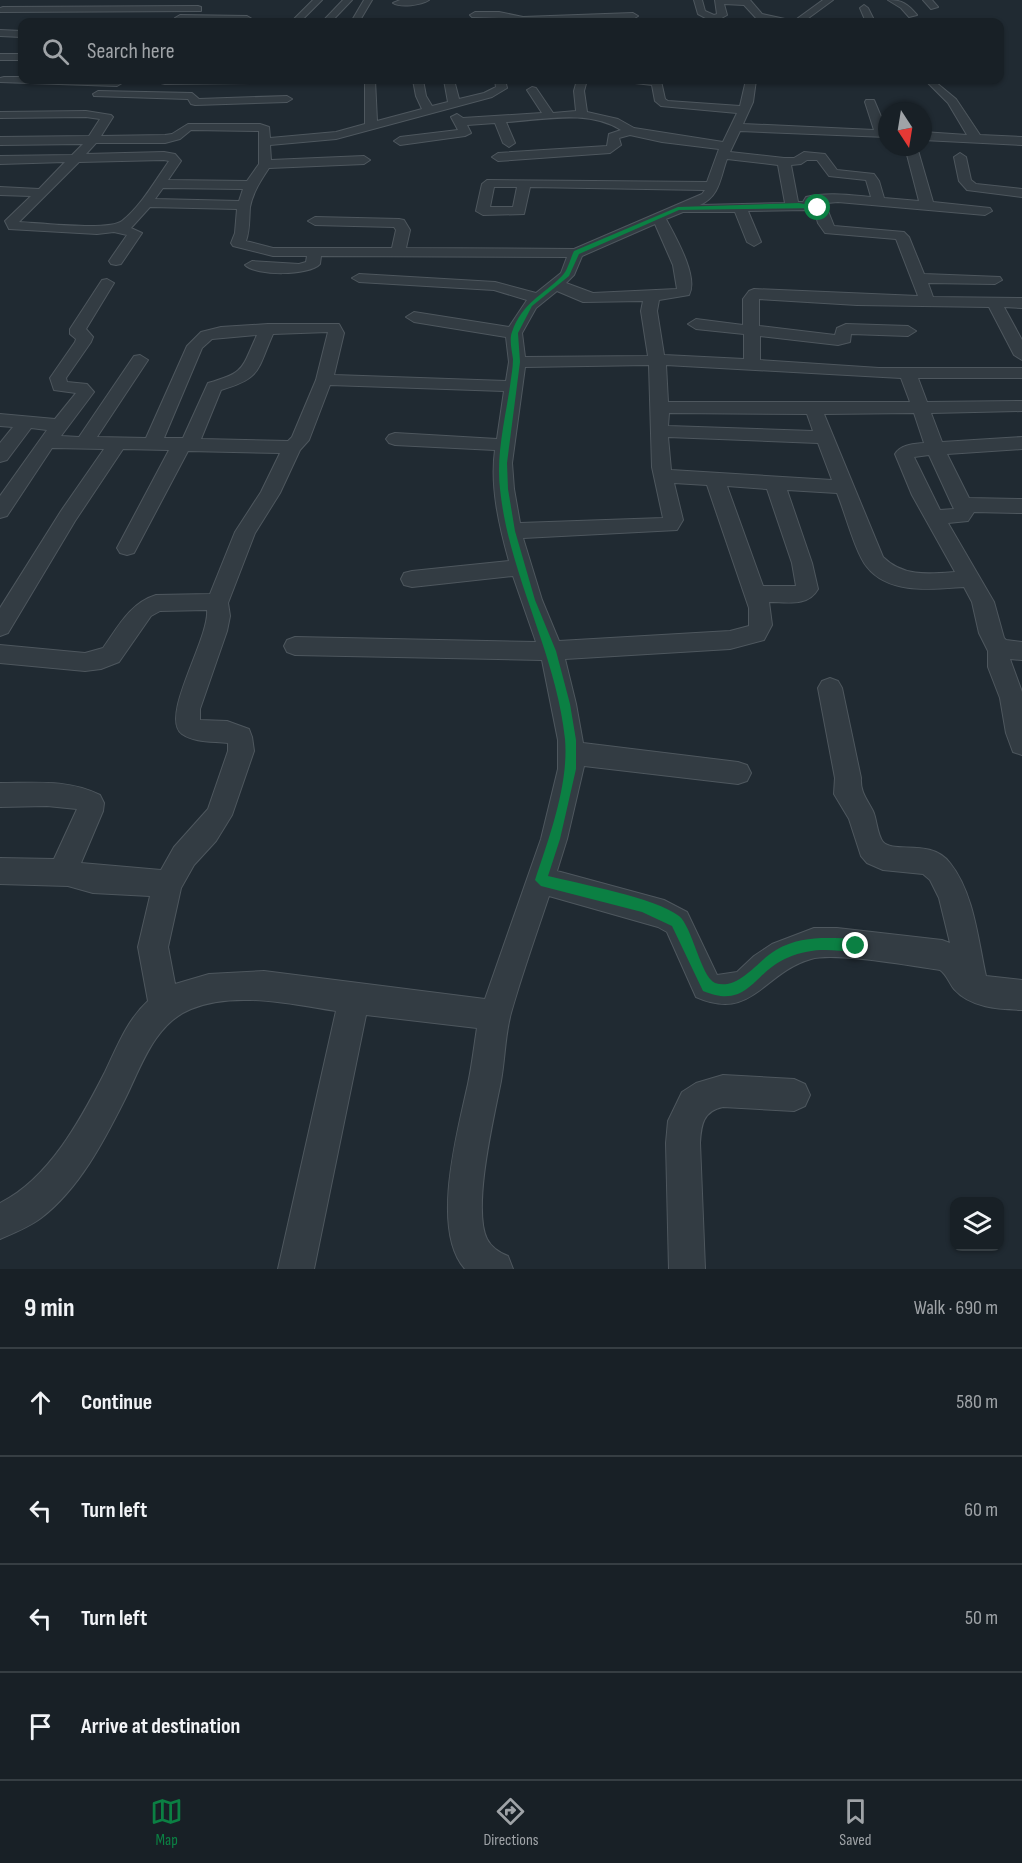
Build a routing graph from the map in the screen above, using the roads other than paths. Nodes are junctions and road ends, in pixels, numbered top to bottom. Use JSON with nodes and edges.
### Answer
{"nodes":[{"id":1,"x":50,"y":0,"type":"edge"},
{"id":2,"x":207,"y":0,"type":"edge"},
{"id":3,"x":318,"y":0,"type":"edge"},
{"id":4,"x":348,"y":0,"type":"edge"},
{"id":5,"x":368,"y":0,"type":"edge"},
{"id":6,"x":425,"y":0,"type":"edge"},
{"id":7,"x":698,"y":0,"type":"edge"},
{"id":8,"x":829,"y":0,"type":"edge"},
{"id":9,"x":892,"y":0,"type":"edge"},
{"id":10,"x":927,"y":0,"type":"edge"},
{"id":11,"x":397,"y":1,"type":"edge"},
{"id":12,"x":719,"y":1,"type":"edge"},
{"id":13,"x":478,"y":3,"type":"dead end"},
{"id":14,"x":2,"y":4,"type":"edge"},
{"id":15,"x":607,"y":6,"type":"dead end"},
{"id":16,"x":799,"y":6,"type":"dead end"},
{"id":17,"x":934,"y":7,"type":"dead end"},
{"id":18,"x":817,"y":8,"type":"junction"},
{"id":19,"x":864,"y":8,"type":"dead end"},
{"id":20,"x":198,"y":9,"type":"junction"},
{"id":21,"x":33,"y":15,"type":"junction"},
{"id":22,"x":912,"y":15,"type":"dead end"},
{"id":23,"x":395,"y":16,"type":"dead end"},
{"id":24,"x":59,"y":18,"type":"edge"},
{"id":25,"x":187,"y":18,"type":"edge"},
{"id":26,"x":299,"y":18,"type":"edge"},
{"id":27,"x":330,"y":18,"type":"edge"},
{"id":28,"x":358,"y":18,"type":"edge"},
{"id":29,"x":476,"y":18,"type":"edge"},
{"id":30,"x":482,"y":18,"type":"edge"},
{"id":31,"x":513,"y":18,"type":"edge"},
{"id":32,"x":637,"y":18,"type":"edge"},
{"id":33,"x":712,"y":18,"type":"edge"},
{"id":34,"x":718,"y":18,"type":"edge"},
{"id":35,"x":769,"y":18,"type":"edge"},
{"id":36,"x":803,"y":18,"type":"edge"},
{"id":37,"x":869,"y":18,"type":"edge"},
{"id":38,"x":0,"y":33,"type":"edge"},
{"id":39,"x":18,"y":34,"type":"edge"},
{"id":40,"x":0,"y":44,"type":"edge"},
{"id":41,"x":18,"y":46,"type":"edge"},
{"id":42,"x":0,"y":57,"type":"edge"},
{"id":43,"x":18,"y":57,"type":"edge"},
{"id":44,"x":18,"y":70,"type":"edge"},
{"id":45,"x":2,"y":82,"type":"edge"},
{"id":46,"x":18,"y":82,"type":"edge"},
{"id":47,"x":116,"y":84,"type":"edge"},
{"id":48,"x":257,"y":84,"type":"edge"},
{"id":49,"x":369,"y":84,"type":"edge"},
{"id":50,"x":419,"y":84,"type":"edge"},
{"id":51,"x":449,"y":84,"type":"edge"},
{"id":52,"x":504,"y":84,"type":"edge"},
{"id":53,"x":581,"y":84,"type":"edge"},
{"id":54,"x":657,"y":84,"type":"edge"},
{"id":55,"x":750,"y":84,"type":"edge"},
{"id":56,"x":934,"y":84,"type":"edge"},
{"id":57,"x":532,"y":90,"type":"dead end"},
{"id":58,"x":253,"y":91,"type":"dead end"},
{"id":59,"x":98,"y":94,"type":"junction"},
{"id":60,"x":84,"y":97,"type":"dead end"},
{"id":61,"x":287,"y":99,"type":"dead end"},
{"id":62,"x":870,"y":102,"type":"dead end"},
{"id":63,"x":54,"y":103,"type":"dead end"},
{"id":64,"x":449,"y":104,"type":"junction"},
{"id":65,"x":428,"y":110,"type":"junction"},
{"id":66,"x":0,"y":113,"type":"edge"},
{"id":67,"x":582,"y":114,"type":"junction"},
{"id":68,"x":549,"y":115,"type":"junction"},
{"id":69,"x":499,"y":119,"type":"junction"},
{"id":70,"x":878,"y":120,"type":"edge"},
{"id":71,"x":460,"y":122,"type":"junction"},
{"id":72,"x":371,"y":125,"type":"junction"},
{"id":73,"x":630,"y":131,"type":"junction"},
{"id":74,"x":732,"y":134,"type":"junction"},
{"id":75,"x":878,"y":134,"type":"edge"},
{"id":76,"x":932,"y":137,"type":"edge"},
{"id":77,"x":976,"y":139,"type":"junction"},
{"id":78,"x":93,"y":140,"type":"junction"},
{"id":79,"x":0,"y":141,"type":"edge"},
{"id":80,"x":400,"y":141,"type":"dead end"},
{"id":81,"x":1022,"y":141,"type":"edge"},
{"id":82,"x":509,"y":143,"type":"dead end"},
{"id":83,"x":264,"y":144,"type":"junction"},
{"id":84,"x":913,"y":156,"type":"edge"},
{"id":85,"x":960,"y":157,"type":"dead end"},
{"id":86,"x":74,"y":159,"type":"junction"},
{"id":87,"x":0,"y":160,"type":"edge"},
{"id":88,"x":364,"y":160,"type":"dead end"},
{"id":89,"x":789,"y":162,"type":"junction"},
{"id":90,"x":807,"y":162,"type":"dead end"},
{"id":91,"x":265,"y":164,"type":"junction"},
{"id":92,"x":491,"y":183,"type":"junction"},
{"id":93,"x":160,"y":184,"type":"junction"},
{"id":94,"x":524,"y":184,"type":"junction"},
{"id":95,"x":251,"y":185,"type":"junction"},
{"id":96,"x":712,"y":186,"type":"junction"},
{"id":97,"x":976,"y":189,"type":"junction"},
{"id":98,"x":0,"y":191,"type":"edge"},
{"id":99,"x":42,"y":193,"type":"junction"},
{"id":100,"x":1022,"y":193,"type":"edge"},
{"id":101,"x":878,"y":200,"type":"junction"},
{"id":102,"x":146,"y":202,"type":"junction"},
{"id":103,"x":244,"y":205,"type":"junction"},
{"id":104,"x":792,"y":205,"type":"junction"},
{"id":105,"x":927,"y":205,"type":"junction"},
{"id":106,"x":808,"y":206,"type":"junction"},
{"id":107,"x":740,"y":207,"type":"junction"},
{"id":108,"x":986,"y":211,"type":"junction"},
{"id":109,"x":668,"y":213,"type":"junction"},
{"id":110,"x":315,"y":221,"type":"dead end"},
{"id":111,"x":991,"y":225,"type":"dead end"},
{"id":112,"x":115,"y":228,"type":"junction"},
{"id":113,"x":754,"y":242,"type":"dead end"},
{"id":114,"x":398,"y":252,"type":"junction"},
{"id":115,"x":314,"y":253,"type":"junction"},
{"id":116,"x":576,"y":253,"type":"junction"},
{"id":117,"x":116,"y":261,"type":"dead end"},
{"id":118,"x":252,"y":265,"type":"dead end"},
{"id":119,"x":359,"y":278,"type":"dead end"},
{"id":120,"x":918,"y":278,"type":"junction"},
{"id":121,"x":106,"y":283,"type":"dead end"},
{"id":122,"x":557,"y":285,"type":"junction"},
{"id":123,"x":680,"y":294,"type":"junction"},
{"id":124,"x":652,"y":295,"type":"junction"},
{"id":125,"x":538,"y":298,"type":"junction"},
{"id":126,"x":928,"y":302,"type":"junction"},
{"id":127,"x":999,"y":302,"type":"junction"},
{"id":128,"x":1022,"y":303,"type":"edge"},
{"id":129,"x":414,"y":316,"type":"dead end"},
{"id":130,"x":696,"y":324,"type":"junction"},
{"id":131,"x":268,"y":329,"type":"junction"},
{"id":132,"x":752,"y":329,"type":"junction"},
{"id":133,"x":908,"y":331,"type":"dead end"},
{"id":134,"x":514,"y":333,"type":"junction"},
{"id":135,"x":1022,"y":355,"type":"edge"},
{"id":136,"x":140,"y":360,"type":"dead end"},
{"id":137,"x":657,"y":360,"type":"junction"},
{"id":138,"x":693,"y":360,"type":"junction"},
{"id":139,"x":517,"y":362,"type":"junction"},
{"id":140,"x":752,"y":365,"type":"junction"},
{"id":141,"x":908,"y":373,"type":"junction"},
{"id":142,"x":1022,"y":373,"type":"edge"},
{"id":143,"x":324,"y":380,"type":"junction"},
{"id":144,"x":512,"y":386,"type":"junction"},
{"id":145,"x":1022,"y":406,"type":"edge"},
{"id":146,"x":660,"y":407,"type":"junction"},
{"id":147,"x":813,"y":408,"type":"junction"},
{"id":148,"x":922,"y":408,"type":"junction"},
{"id":149,"x":0,"y":420,"type":"edge"},
{"id":150,"x":26,"y":422,"type":"junction"},
{"id":151,"x":59,"y":425,"type":"junction"},
{"id":152,"x":660,"y":432,"type":"junction"},
{"id":153,"x":824,"y":437,"type":"junction"},
{"id":154,"x":395,"y":439,"type":"dead end"},
{"id":155,"x":47,"y":442,"type":"junction"},
{"id":156,"x":86,"y":442,"type":"junction"},
{"id":157,"x":1022,"y":443,"type":"edge"},
{"id":158,"x":117,"y":444,"type":"junction"},
{"id":159,"x":153,"y":444,"type":"junction"},
{"id":160,"x":185,"y":445,"type":"junction"},
{"id":161,"x":506,"y":445,"type":"junction"},
{"id":162,"x":292,"y":447,"type":"junction"},
{"id":163,"x":935,"y":448,"type":"junction"},
{"id":164,"x":0,"y":456,"type":"edge"},
{"id":165,"x":663,"y":476,"type":"junction"},
{"id":166,"x":716,"y":479,"type":"junction"},
{"id":167,"x":775,"y":483,"type":"junction"},
{"id":168,"x":844,"y":487,"type":"junction"},
{"id":169,"x":962,"y":505,"type":"junction"},
{"id":170,"x":1022,"y":506,"type":"edge"},
{"id":171,"x":0,"y":511,"type":"edge"},
{"id":172,"x":935,"y":518,"type":"junction"},
{"id":173,"x":511,"y":531,"type":"junction"},
{"id":174,"x":127,"y":548,"type":"dead end"},
{"id":175,"x":521,"y":567,"type":"junction"},
{"id":176,"x":412,"y":579,"type":"dead end"},
{"id":177,"x":971,"y":579,"type":"junction"},
{"id":178,"x":755,"y":594,"type":"junction"},
{"id":179,"x":218,"y":603,"type":"junction"},
{"id":180,"x":0,"y":627,"type":"edge"},
{"id":181,"x":295,"y":646,"type":"dead end"},
{"id":182,"x":1011,"y":650,"type":"edge"},
{"id":183,"x":551,"y":651,"type":"junction"},
{"id":184,"x":0,"y":654,"type":"edge"},
{"id":185,"x":830,"y":688,"type":"dead end"},
{"id":186,"x":1017,"y":698,"type":"edge"},
{"id":187,"x":1022,"y":744,"type":"edge"},
{"id":188,"x":570,"y":753,"type":"junction"},
{"id":189,"x":738,"y":773,"type":"dead end"},
{"id":190,"x":0,"y":795,"type":"edge"},
{"id":191,"x":0,"y":871,"type":"edge"},
{"id":192,"x":68,"y":873,"type":"junction"},
{"id":193,"x":541,"y":880,"type":"junction"},
{"id":194,"x":168,"y":884,"type":"junction"},
{"id":195,"x":972,"y":986,"type":"junction"},
{"id":196,"x":1022,"y":995,"type":"edge"},
{"id":197,"x":354,"y":998,"type":"junction"},
{"id":198,"x":164,"y":1007,"type":"junction"},
{"id":199,"x":495,"y":1015,"type":"junction"},
{"id":200,"x":794,"y":1095,"type":"dead end"},
{"id":201,"x":0,"y":1221,"type":"edge"},
{"id":202,"x":296,"y":1269,"type":"edge"},
{"id":203,"x":495,"y":1269,"type":"edge"},
{"id":204,"x":687,"y":1269,"type":"edge"}],
"edges":[{"from":1,"to":21,"type":"street"},
{"from":2,"to":20,"type":"street"},
{"from":3,"to":26,"type":"street"},
{"from":4,"to":27,"type":"street"},
{"from":5,"to":28,"type":"street"},
{"from":6,"to":11,"type":"street"},
{"from":7,"to":33,"type":"street"},
{"from":8,"to":18,"type":"street"},
{"from":9,"to":22,"type":"street"},
{"from":10,"to":17,"type":"street"},
{"from":11,"to":23,"type":"street"},
{"from":12,"to":34,"type":"street"},
{"from":12,"to":35,"type":"street"},
{"from":13,"to":29,"type":"street"},
{"from":14,"to":21,"type":"street"},
{"from":15,"to":32,"type":"street"},
{"from":16,"to":18,"type":"street"},
{"from":18,"to":36,"type":"street"},
{"from":19,"to":37,"type":"street"},
{"from":20,"to":21,"type":"street"},
{"from":20,"to":25,"type":"street"},
{"from":21,"to":24,"type":"street"},
{"from":30,"to":31,"type":"street"},
{"from":38,"to":39,"type":"street"},
{"from":40,"to":41,"type":"street"},
{"from":42,"to":43,"type":"street"},
{"from":44,"to":45,"type":"street"},
{"from":45,"to":46,"type":"street"},
{"from":47,"to":59,"type":"street"},
{"from":48,"to":58,"type":"street"},
{"from":49,"to":72,"type":"street"},
{"from":50,"to":65,"type":"street"},
{"from":51,"to":64,"type":"street"},
{"from":52,"to":64,"type":"street"},
{"from":53,"to":67,"type":"street"},
{"from":54,"to":74,"type":"street"},
{"from":55,"to":74,"type":"street"},
{"from":56,"to":77,"type":"street"},
{"from":57,"to":68,"type":"street"},
{"from":59,"to":60,"type":"street"},
{"from":59,"to":61,"type":"street"},
{"from":62,"to":70,"type":"street"},
{"from":63,"to":66,"type":"street"},
{"from":64,"to":65,"type":"street"},
{"from":64,"to":71,"type":"street"},
{"from":65,"to":72,"type":"street"},
{"from":66,"to":78,"type":"street"},
{"from":67,"to":68,"type":"street"},
{"from":67,"to":73,"type":"street"},
{"from":68,"to":69,"type":"street"},
{"from":69,"to":71,"type":"street"},
{"from":69,"to":82,"type":"street"},
{"from":71,"to":80,"type":"street"},
{"from":72,"to":83,"type":"street"},
{"from":73,"to":74,"type":"street"},
{"from":73,"to":92,"type":"street"},
{"from":74,"to":75,"type":"street"},
{"from":74,"to":89,"type":"street"},
{"from":74,"to":96,"type":"street"},
{"from":76,"to":77,"type":"street"},
{"from":77,"to":81,"type":"street"},
{"from":78,"to":79,"type":"street"},
{"from":78,"to":83,"type":"street"},
{"from":78,"to":86,"type":"street"},
{"from":83,"to":91,"type":"street"},
{"from":84,"to":105,"type":"street"},
{"from":85,"to":97,"type":"street"},
{"from":86,"to":87,"type":"street"},
{"from":86,"to":93,"type":"street"},
{"from":86,"to":99,"type":"street"},
{"from":88,"to":91,"type":"street"},
{"from":89,"to":90,"type":"street"},
{"from":89,"to":101,"type":"street"},
{"from":89,"to":104,"type":"street"},
{"from":91,"to":95,"type":"street"},
{"from":92,"to":94,"type":"street"},
{"from":92,"to":94,"type":"street"},
{"from":93,"to":95,"type":"street"},
{"from":93,"to":102,"type":"street"},
{"from":94,"to":96,"type":"street"},
{"from":95,"to":103,"type":"street"},
{"from":96,"to":109,"type":"street"},
{"from":97,"to":100,"type":"street"},
{"from":97,"to":108,"type":"street"},
{"from":98,"to":99,"type":"street"},
{"from":99,"to":112,"type":"street"},
{"from":101,"to":105,"type":"street"},
{"from":101,"to":106,"type":"street"},
{"from":102,"to":103,"type":"street"},
{"from":102,"to":112,"type":"street"},
{"from":103,"to":115,"type":"street"},
{"from":104,"to":106,"type":"street"},
{"from":104,"to":107,"type":"street"},
{"from":105,"to":108,"type":"street"},
{"from":106,"to":120,"type":"street"},
{"from":107,"to":109,"type":"street"},
{"from":107,"to":113,"type":"street"},
{"from":108,"to":111,"type":"street"},
{"from":109,"to":116,"type":"street"},
{"from":109,"to":123,"type":"street"},
{"from":110,"to":114,"type":"street"},
{"from":112,"to":117,"type":"street"},
{"from":114,"to":115,"type":"street"},
{"from":114,"to":116,"type":"street"},
{"from":115,"to":118,"type":"street"},
{"from":116,"to":122,"type":"street"},
{"from":119,"to":125,"type":"street"},
{"from":120,"to":126,"type":"street"},
{"from":120,"to":127,"type":"street"},
{"from":121,"to":151,"type":"street"},
{"from":122,"to":124,"type":"street"},
{"from":122,"to":125,"type":"street"},
{"from":123,"to":124,"type":"street"},
{"from":123,"to":130,"type":"street"},
{"from":124,"to":137,"type":"street"},
{"from":125,"to":134,"type":"street"},
{"from":126,"to":127,"type":"street"},
{"from":126,"to":132,"type":"street"},
{"from":127,"to":128,"type":"street"},
{"from":127,"to":135,"type":"street"},
{"from":129,"to":134,"type":"street"},
{"from":130,"to":132,"type":"street"},
{"from":130,"to":138,"type":"street"},
{"from":131,"to":143,"type":"street"},
{"from":131,"to":159,"type":"street"},
{"from":131,"to":160,"type":"street"},
{"from":132,"to":133,"type":"street"},
{"from":132,"to":140,"type":"street"},
{"from":134,"to":139,"type":"street"},
{"from":136,"to":156,"type":"street"},
{"from":137,"to":138,"type":"street"},
{"from":137,"to":139,"type":"street"},
{"from":137,"to":146,"type":"street"},
{"from":138,"to":140,"type":"street"},
{"from":139,"to":144,"type":"street"},
{"from":140,"to":141,"type":"street"},
{"from":141,"to":142,"type":"street"},
{"from":141,"to":148,"type":"street"},
{"from":143,"to":144,"type":"street"},
{"from":143,"to":162,"type":"street"},
{"from":144,"to":161,"type":"street"},
{"from":145,"to":148,"type":"street"},
{"from":146,"to":147,"type":"street"},
{"from":146,"to":152,"type":"street"},
{"from":147,"to":148,"type":"street"},
{"from":147,"to":153,"type":"street"},
{"from":148,"to":163,"type":"street"},
{"from":149,"to":150,"type":"street"},
{"from":150,"to":151,"type":"street"},
{"from":150,"to":164,"type":"street"},
{"from":151,"to":155,"type":"street"},
{"from":152,"to":153,"type":"street"},
{"from":152,"to":165,"type":"street"},
{"from":153,"to":168,"type":"street"},
{"from":154,"to":161,"type":"street"},
{"from":155,"to":156,"type":"street"},
{"from":155,"to":171,"type":"street"},
{"from":156,"to":158,"type":"street"},
{"from":157,"to":163,"type":"street"},
{"from":158,"to":159,"type":"street"},
{"from":158,"to":180,"type":"street"},
{"from":159,"to":160,"type":"street"},
{"from":160,"to":162,"type":"street"},
{"from":160,"to":174,"type":"street"},
{"from":161,"to":173,"type":"street"},
{"from":162,"to":179,"type":"street"},
{"from":163,"to":169,"type":"street"},
{"from":163,"to":172,"type":"street"},
{"from":165,"to":166,"type":"street"},
{"from":165,"to":173,"type":"street"},
{"from":166,"to":167,"type":"street"},
{"from":166,"to":178,"type":"street"},
{"from":167,"to":168,"type":"street"},
{"from":167,"to":178,"type":"street"},
{"from":168,"to":177,"type":"street"},
{"from":169,"to":170,"type":"street"},
{"from":169,"to":172,"type":"street"},
{"from":172,"to":177,"type":"street"},
{"from":173,"to":175,"type":"street"},
{"from":175,"to":176,"type":"street"},
{"from":175,"to":183,"type":"street"},
{"from":177,"to":182,"type":"street"},
{"from":178,"to":183,"type":"street"},
{"from":179,"to":184,"type":"street"},
{"from":179,"to":194,"type":"street"},
{"from":181,"to":183,"type":"street"},
{"from":182,"to":186,"type":"street"},
{"from":183,"to":188,"type":"street"},
{"from":185,"to":195,"type":"street"},
{"from":186,"to":187,"type":"street"},
{"from":188,"to":189,"type":"street"},
{"from":188,"to":193,"type":"street"},
{"from":190,"to":192,"type":"street"},
{"from":191,"to":192,"type":"street"},
{"from":192,"to":194,"type":"street"},
{"from":193,"to":195,"type":"street"},
{"from":193,"to":199,"type":"street"},
{"from":194,"to":198,"type":"street"},
{"from":195,"to":196,"type":"street"},
{"from":197,"to":198,"type":"street"},
{"from":197,"to":199,"type":"street"},
{"from":197,"to":202,"type":"street"},
{"from":198,"to":201,"type":"street"},
{"from":199,"to":203,"type":"street"},
{"from":200,"to":204,"type":"street"}]}
